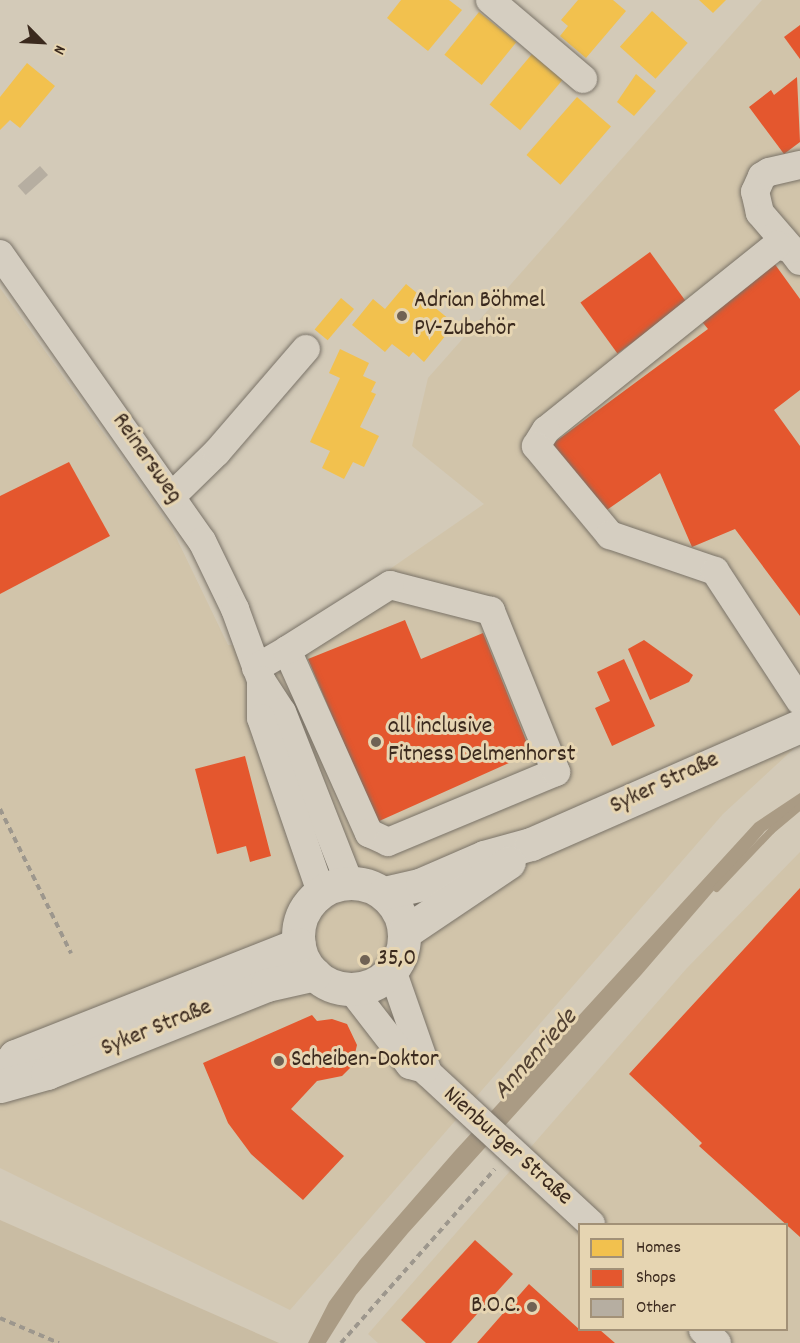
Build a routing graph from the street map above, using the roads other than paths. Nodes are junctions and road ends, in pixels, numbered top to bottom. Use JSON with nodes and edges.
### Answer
{"nodes":[{"id":1,"x":490,"y":0,"type":"edge"},
{"id":2,"x":496,"y":0,"type":"edge"},
{"id":3,"x":507,"y":0,"type":"edge"},
{"id":4,"x":583,"y":79,"type":"dead end"},
{"id":5,"x":800,"y":165,"type":"edge"},
{"id":6,"x":0,"y":254,"type":"edge"},
{"id":7,"x":796,"y":255,"type":"edge"},
{"id":8,"x":306,"y":349,"type":"dead end"},
{"id":9,"x":172,"y":496,"type":"junction"},
{"id":10,"x":287,"y":650,"type":"junction"},
{"id":11,"x":259,"y":674,"type":"junction"},
{"id":12,"x":800,"y":701,"type":"edge"},
{"id":13,"x":800,"y":726,"type":"edge"},
{"id":14,"x":531,"y":844,"type":"junction"},
{"id":15,"x":335,"y":887,"type":"junction"},
{"id":16,"x":384,"y":893,"type":"junction"},
{"id":17,"x":405,"y":932,"type":"junction"},
{"id":18,"x":299,"y":944,"type":"junction"},
{"id":19,"x":392,"y":970,"type":"junction"},
{"id":20,"x":315,"y":974,"type":"junction"},
{"id":21,"x":351,"y":989,"type":"junction"},
{"id":22,"x":425,"y":1069,"type":"junction"},
{"id":23,"x":0,"y":1076,"type":"edge"},
{"id":24,"x":0,"y":1086,"type":"edge"},
{"id":25,"x":590,"y":1223,"type":"edge"},
{"id":26,"x":705,"y":1331,"type":"edge"},
{"id":27,"x":717,"y":1343,"type":"edge"}],
"edges":[{"from":1,"to":4,"type":"street"},
{"from":2,"to":3,"type":"street"},
{"from":5,"to":7,"type":"street"},
{"from":6,"to":9,"type":"street","name":"Reinersweg"},
{"from":7,"to":12,"type":"street"},
{"from":8,"to":9,"type":"street"},
{"from":9,"to":11,"type":"street","name":"Reinersweg"},
{"from":10,"to":10,"type":"street"},
{"from":10,"to":11,"type":"street"},
{"from":11,"to":15,"type":"street","name":"Reinersweg"},
{"from":13,"to":14,"type":"main road","name":"Syker Straße"},
{"from":14,"to":16,"type":"main road","name":"Syker Straße"},
{"from":14,"to":17,"type":"main road","name":"Syker Straße"},
{"from":15,"to":16,"type":"main road"},
{"from":15,"to":18,"type":"main road"},
{"from":16,"to":17,"type":"main road"},
{"from":17,"to":19,"type":"main road"},
{"from":18,"to":20,"type":"main road"},
{"from":18,"to":23,"type":"main road","name":"Syker Straße"},
{"from":19,"to":21,"type":"main road"},
{"from":19,"to":22,"type":"street","name":"Nienburger Straße"},
{"from":20,"to":21,"type":"main road"},
{"from":20,"to":24,"type":"main road","name":"Syker Straße"},
{"from":21,"to":22,"type":"street","name":"Nienburger Straße"},
{"from":22,"to":25,"type":"street","name":"Nienburger Straße"},
{"from":26,"to":27,"type":"street"}]}
